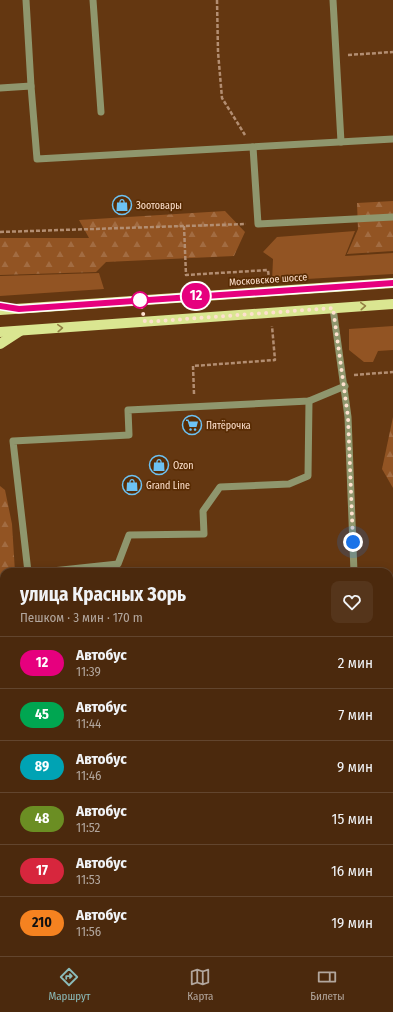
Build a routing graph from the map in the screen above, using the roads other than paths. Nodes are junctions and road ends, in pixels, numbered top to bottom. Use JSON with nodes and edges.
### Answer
{"nodes":[{"id":1,"x":26,"y":0,"type":"edge"},
{"id":2,"x":94,"y":0,"type":"edge"},
{"id":3,"x":333,"y":0,"type":"edge"},
{"id":4,"x":31,"y":86,"type":"junction"},
{"id":5,"x":0,"y":88,"type":"edge"},
{"id":6,"x":101,"y":112,"type":"dead end"},
{"id":7,"x":393,"y":139,"type":"edge"},
{"id":8,"x":341,"y":142,"type":"junction"},
{"id":9,"x":253,"y":147,"type":"junction"},
{"id":10,"x":393,"y":217,"type":"edge"},
{"id":11,"x":393,"y":283,"type":"edge"},
{"id":12,"x":393,"y":304,"type":"edge"},
{"id":13,"x":0,"y":306,"type":"edge"},
{"id":14,"x":333,"y":308,"type":"junction"},
{"id":15,"x":19,"y":309,"type":"junction"},
{"id":16,"x":0,"y":310,"type":"edge"},
{"id":17,"x":21,"y":330,"type":"junction"},
{"id":18,"x":0,"y":332,"type":"edge"},
{"id":19,"x":0,"y":344,"type":"edge"},
{"id":20,"x":345,"y":386,"type":"junction"},
{"id":21,"x":310,"y":401,"type":"junction"},
{"id":22,"x":28,"y":568,"type":"edge"},
{"id":23,"x":80,"y":568,"type":"edge"},
{"id":24,"x":354,"y":568,"type":"edge"}],
"edges":[{"from":1,"to":4,"type":"street"},
{"from":2,"to":6,"type":"street"},
{"from":3,"to":8,"type":"street"},
{"from":4,"to":5,"type":"street"},
{"from":4,"to":9,"type":"street"},
{"from":7,"to":8,"type":"street"},
{"from":8,"to":9,"type":"street"},
{"from":9,"to":10,"type":"street"},
{"from":11,"to":15,"type":"main road","name":"Московское шоссе"},
{"from":14,"to":12,"type":"main road","one_way":true},
{"from":13,"to":15,"type":"main road"},
{"from":17,"to":14,"type":"main road","one_way":true},
{"from":14,"to":20,"type":"street"},
{"from":15,"to":16,"type":"main road","name":"Московское шоссе"},
{"from":17,"to":18,"type":"main road"},
{"from":17,"to":19,"type":"main road"},
{"from":20,"to":21,"type":"street"},
{"from":20,"to":24,"type":"street"},
{"from":21,"to":22,"type":"street"},
{"from":21,"to":23,"type":"street"}]}
